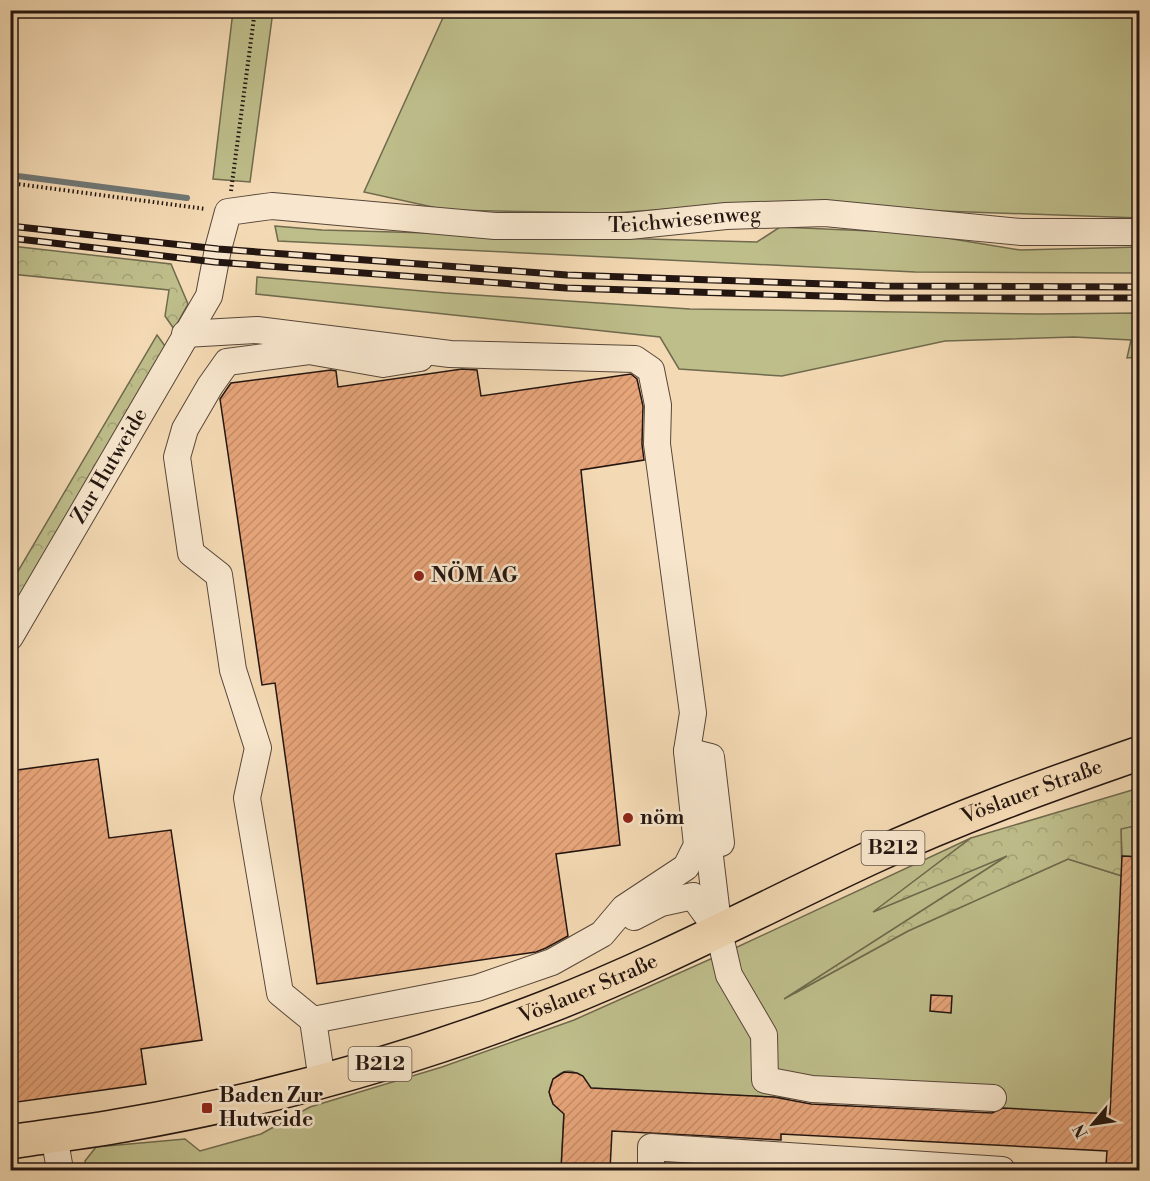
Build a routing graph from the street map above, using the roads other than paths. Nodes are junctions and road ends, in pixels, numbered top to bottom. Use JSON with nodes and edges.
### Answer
{"nodes":[{"id":1,"x":1140,"y":232,"type":"edge"},
{"id":2,"x":209,"y":296,"type":"joint"},
{"id":3,"x":185,"y":334,"type":"junction"},
{"id":4,"x":450,"y":354,"type":"junction"},
{"id":5,"x":10,"y":637,"type":"edge"},
{"id":6,"x":687,"y":751,"type":"junction"},
{"id":7,"x":1140,"y":753,"type":"edge"},
{"id":8,"x":719,"y":932,"type":"junction"},
{"id":9,"x":602,"y":934,"type":"junction"},
{"id":10,"x":313,"y":1020,"type":"junction"},
{"id":11,"x":322,"y":1081,"type":"junction"},
{"id":12,"x":993,"y":1098,"type":"dead end"},
{"id":13,"x":54,"y":1135,"type":"junction"},
{"id":14,"x":10,"y":1142,"type":"edge"},
{"id":15,"x":60,"y":1170,"type":"edge"},
{"id":16,"x":651,"y":1170,"type":"edge"},
{"id":17,"x":1002,"y":1170,"type":"edge"}],
"edges":[{"from":1,"to":2,"type":"street","name":"Teichwiesenweg"},
{"from":2,"to":3,"type":"street","name":"Zur Hutweide"},
{"from":3,"to":4,"type":"street"},
{"from":3,"to":5,"type":"street","name":"Zur Hutweide"},
{"from":4,"to":6,"type":"street"},
{"from":4,"to":10,"type":"street"},
{"from":6,"to":8,"type":"street"},
{"from":6,"to":9,"type":"street"},
{"from":7,"to":8,"type":"main road","name":"Vöslauer Straße","number":"B212"},
{"from":8,"to":9,"type":"street"},
{"from":8,"to":11,"type":"main road","name":"Vöslauer Straße","number":"B212"},
{"from":8,"to":12,"type":"street"},
{"from":9,"to":10,"type":"street"},
{"from":10,"to":11,"type":"street"},
{"from":11,"to":13,"type":"main road","name":"Vöslauer Straße","number":"B212"},
{"from":13,"to":14,"type":"main road","name":"Vöslauer Straße","number":"B212"},
{"from":13,"to":15,"type":"street"},
{"from":16,"to":17,"type":"street"}]}
